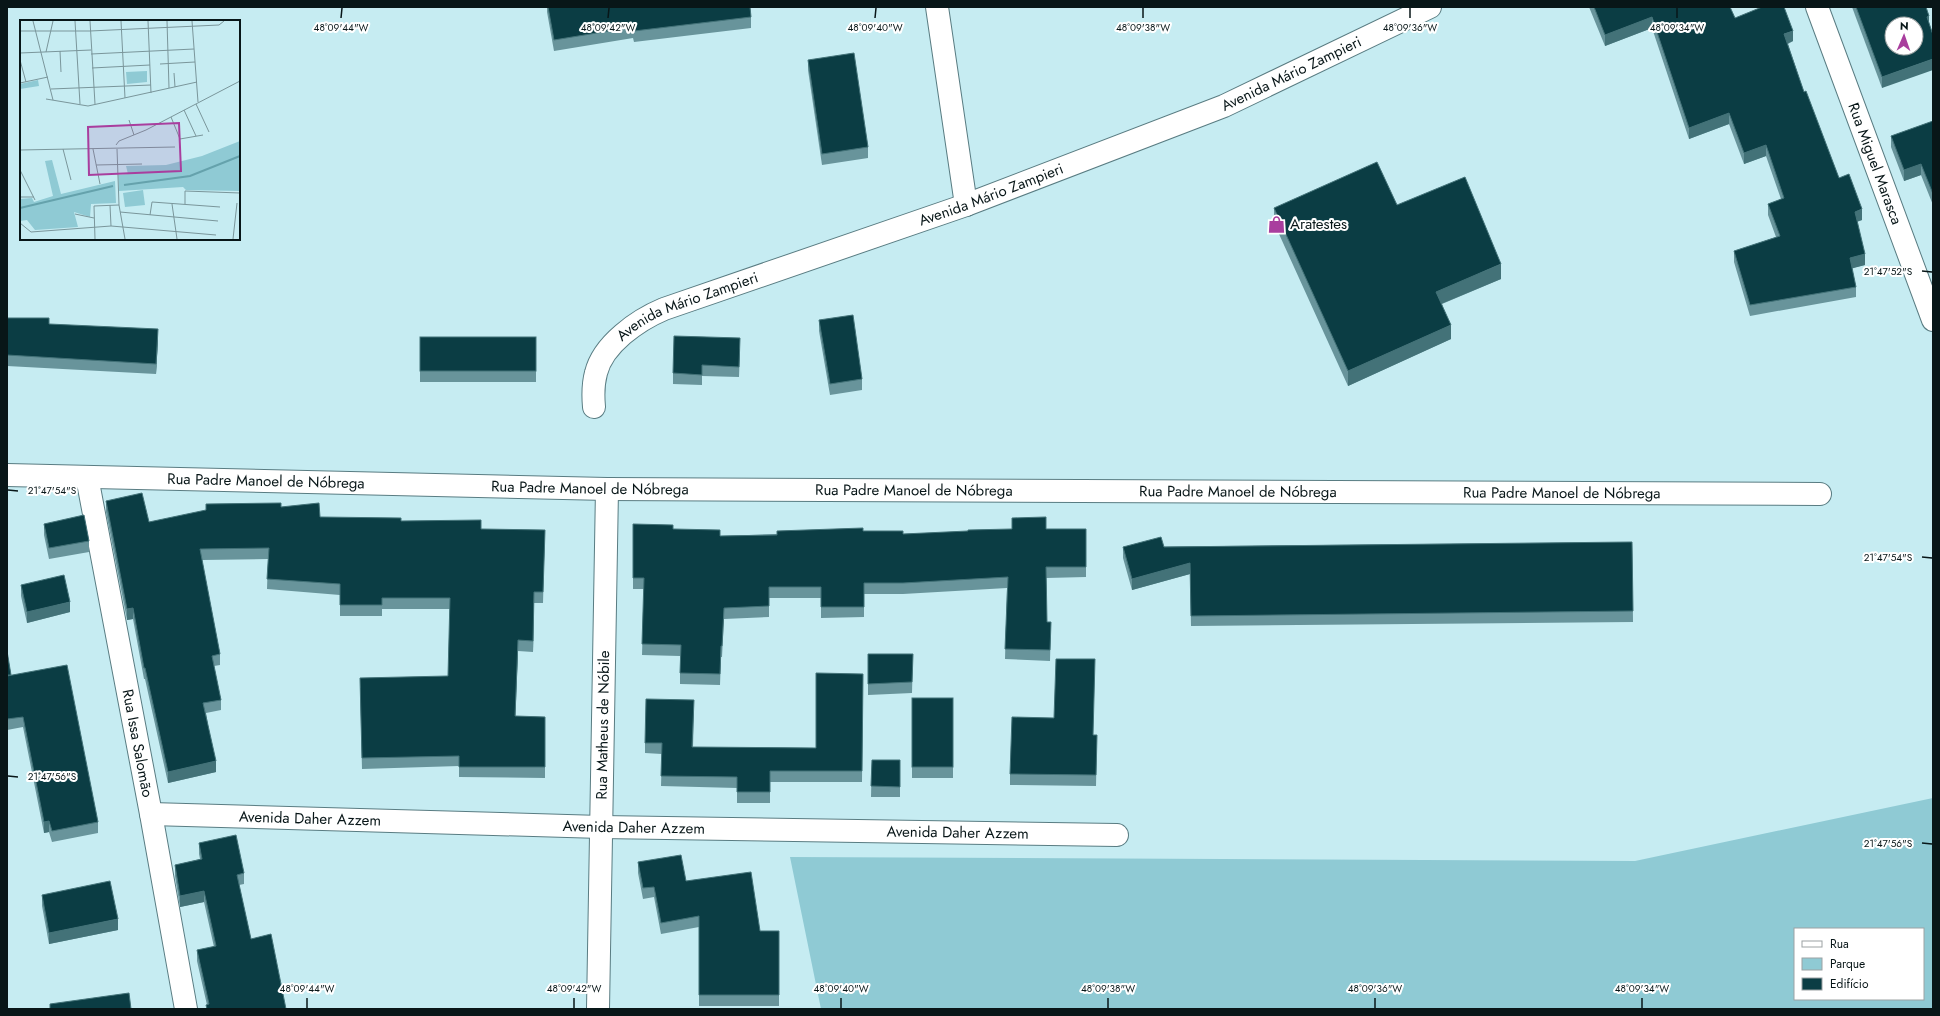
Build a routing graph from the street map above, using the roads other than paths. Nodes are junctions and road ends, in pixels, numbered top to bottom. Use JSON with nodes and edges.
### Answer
{"nodes":[{"id":1,"x":937,"y":7,"type":"edge"},
{"id":2,"x":1430,"y":7,"type":"edge"},
{"id":3,"x":1818,"y":7,"type":"edge"},
{"id":4,"x":966,"y":205,"type":"junction"},
{"id":5,"x":1933,"y":320,"type":"edge"},
{"id":6,"x":594,"y":407,"type":"dead end"},
{"id":7,"x":7,"y":475,"type":"edge"},
{"id":8,"x":87,"y":477,"type":"junction"},
{"id":9,"x":607,"y":489,"type":"junction"},
{"id":10,"x":1820,"y":494,"type":"dead end"},
{"id":11,"x":151,"y":814,"type":"junction"},
{"id":12,"x":601,"y":827,"type":"junction"},
{"id":13,"x":1117,"y":835,"type":"dead end"},
{"id":14,"x":186,"y":1009,"type":"edge"},
{"id":15,"x":598,"y":1009,"type":"edge"}],
"edges":[{"from":1,"to":4,"type":"street"},
{"from":2,"to":4,"type":"street","name":"Avenida Mário Zampieri"},
{"from":3,"to":5,"type":"street","name":"Rua Miguel Marasca"},
{"from":4,"to":6,"type":"street","name":"Avenida Mário Zampieri"},
{"from":7,"to":8,"type":"street","name":"Rua Padre Manoel de Nóbrega"},
{"from":8,"to":9,"type":"street","name":"Rua Padre Manoel de Nóbrega"},
{"from":8,"to":11,"type":"street","name":"Rua Issa Salomão"},
{"from":9,"to":10,"type":"street","name":"Rua Padre Manoel de Nóbrega"},
{"from":9,"to":12,"type":"street","name":"Rua Matheus de Nóbile"},
{"from":11,"to":12,"type":"street","name":"Avenida Daher Azzem"},
{"from":11,"to":14,"type":"street","name":"Rua Issa Salomão"},
{"from":12,"to":13,"type":"street","name":"Avenida Daher Azzem"},
{"from":12,"to":15,"type":"street","name":"Rua Matheus de Nóbile"}]}
